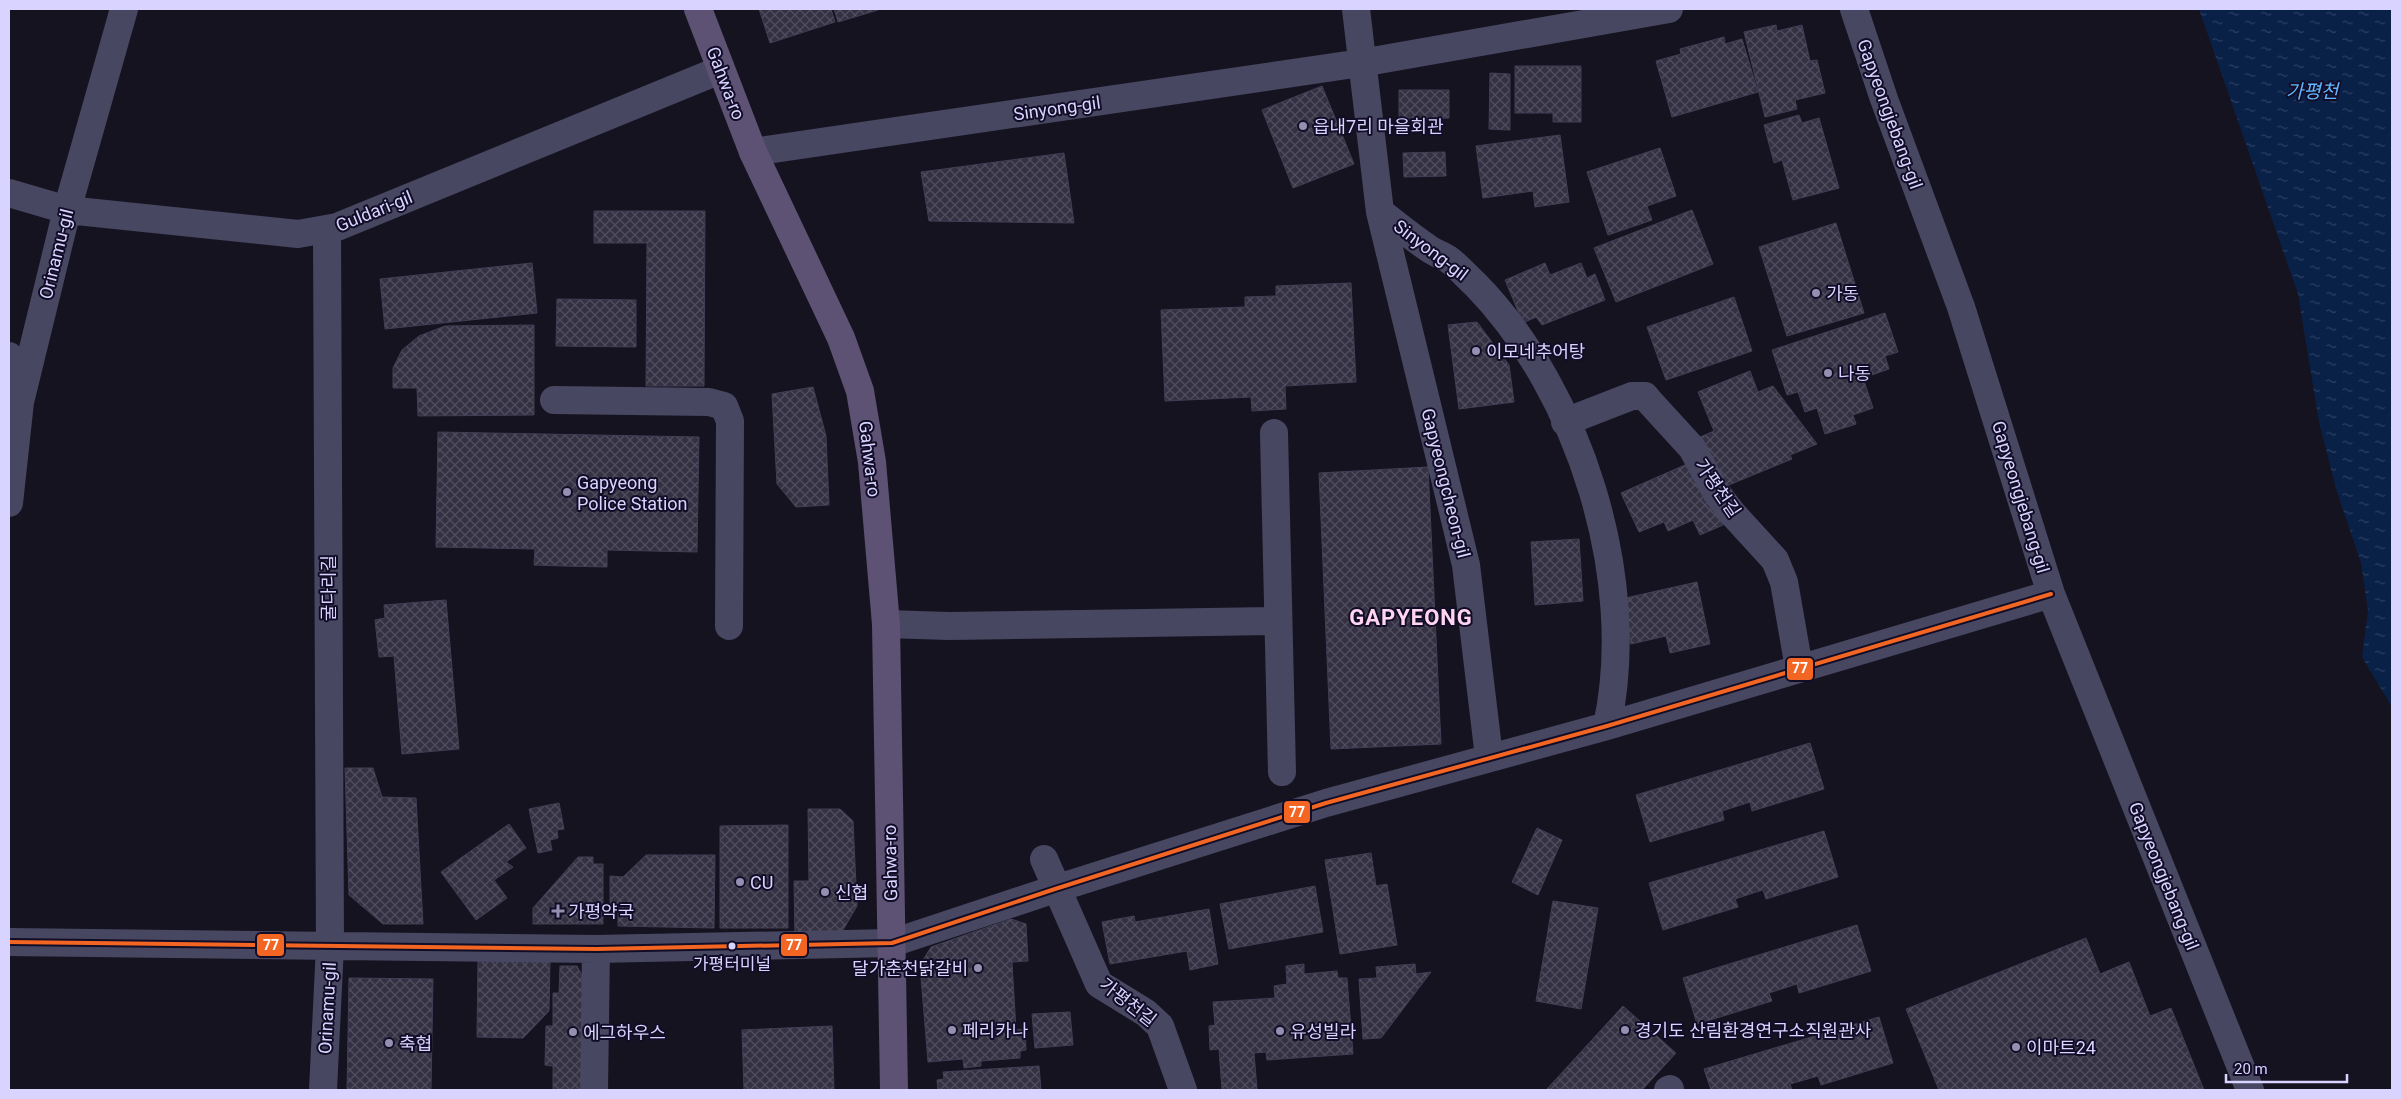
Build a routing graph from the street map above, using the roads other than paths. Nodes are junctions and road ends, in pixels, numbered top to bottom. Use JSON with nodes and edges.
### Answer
{"nodes":[{"id":1,"x":124,"y":9,"type":"edge"},
{"id":2,"x":698,"y":9,"type":"edge"},
{"id":3,"x":1356,"y":9,"type":"edge"},
{"id":4,"x":1669,"y":9,"type":"edge"},
{"id":5,"x":1854,"y":9,"type":"edge"},
{"id":6,"x":1361,"y":63,"type":"junction"},
{"id":7,"x":720,"y":70,"type":"junction"},
{"id":8,"x":754,"y":152,"type":"junction"},
{"id":9,"x":9,"y":193,"type":"edge"},
{"id":10,"x":67,"y":210,"type":"junction"},
{"id":11,"x":1380,"y":212,"type":"junction"},
{"id":12,"x":327,"y":230,"type":"junction"},
{"id":13,"x":9,"y":356,"type":"edge"},
{"id":14,"x":554,"y":400,"type":"dead end"},
{"id":15,"x":20,"y":402,"type":"junction"},
{"id":16,"x":1564,"y":419,"type":"junction"},
{"id":17,"x":1274,"y":433,"type":"dead end"},
{"id":18,"x":9,"y":503,"type":"edge"},
{"id":19,"x":2051,"y":594,"type":"junction"},
{"id":20,"x":1278,"y":621,"type":"junction"},
{"id":21,"x":886,"y":624,"type":"junction"},
{"id":22,"x":729,"y":626,"type":"dead end"},
{"id":23,"x":1799,"y":668,"type":"junction"},
{"id":24,"x":1607,"y":726,"type":"junction"},
{"id":25,"x":1489,"y":757,"type":"junction"},
{"id":26,"x":1282,"y":772,"type":"dead end"},
{"id":27,"x":1044,"y":860,"type":"dead end"},
{"id":28,"x":1055,"y":888,"type":"junction"},
{"id":29,"x":9,"y":942,"type":"edge"},
{"id":30,"x":892,"y":943,"type":"junction"},
{"id":31,"x":330,"y":946,"type":"junction"},
{"id":32,"x":596,"y":949,"type":"junction"},
{"id":33,"x":323,"y":1090,"type":"edge"},
{"id":34,"x":594,"y":1090,"type":"edge"},
{"id":35,"x":894,"y":1090,"type":"edge"},
{"id":36,"x":1183,"y":1090,"type":"edge"},
{"id":37,"x":2250,"y":1090,"type":"edge"}],
"edges":[{"from":1,"to":10,"type":"street","name":"Orinamu-gil"},
{"from":2,"to":7,"type":"main road","name":"Gahwa-ro"},
{"from":3,"to":6,"type":"street"},
{"from":4,"to":6,"type":"street","name":"Sinyong-gil"},
{"from":5,"to":19,"type":"street","name":"Gapyeongjebang-gil"},
{"from":6,"to":8,"type":"street","name":"Sinyong-gil"},
{"from":6,"to":11,"type":"street","name":"Sinyong-gil"},
{"from":7,"to":8,"type":"main road","name":"Gahwa-ro"},
{"from":7,"to":12,"type":"street","name":"Guldari-gil"},
{"from":8,"to":21,"type":"main road","name":"Gahwa-ro"},
{"from":9,"to":10,"type":"street","name":"Guldari-gil"},
{"from":10,"to":12,"type":"street","name":"Guldari-gil"},
{"from":10,"to":15,"type":"street","name":"Orinamu-gil"},
{"from":11,"to":16,"type":"street","name":"Sinyong-gil"},
{"from":11,"to":25,"type":"street","name":"Gapyeongcheon-gil"},
{"from":12,"to":31,"type":"street","name":"굴다리길"},
{"from":13,"to":15,"type":"street"},
{"from":14,"to":22,"type":"street"},
{"from":15,"to":18,"type":"street","name":"Orinamu-gil"},
{"from":16,"to":23,"type":"street","name":"가평천길"},
{"from":16,"to":24,"type":"street"},
{"from":17,"to":20,"type":"street"},
{"from":19,"to":23,"type":"street"},
{"from":19,"to":37,"type":"street","name":"Gapyeongjebang-gil"},
{"from":20,"to":21,"type":"street"},
{"from":20,"to":26,"type":"street"},
{"from":21,"to":30,"type":"main road","name":"Gahwa-ro"},
{"from":23,"to":24,"type":"street"},
{"from":24,"to":25,"type":"street"},
{"from":25,"to":28,"type":"street"},
{"from":27,"to":28,"type":"street","name":"가평천길"},
{"from":28,"to":30,"type":"street"},
{"from":28,"to":36,"type":"street","name":"가평천길"},
{"from":29,"to":31,"type":"street","name":"Orinamu-gil"},
{"from":30,"to":32,"type":"street"},
{"from":30,"to":35,"type":"main road","name":"Gahwa-ro"},
{"from":31,"to":32,"type":"street"},
{"from":31,"to":33,"type":"street","name":"Orinamu-gil"},
{"from":32,"to":34,"type":"street"}]}
